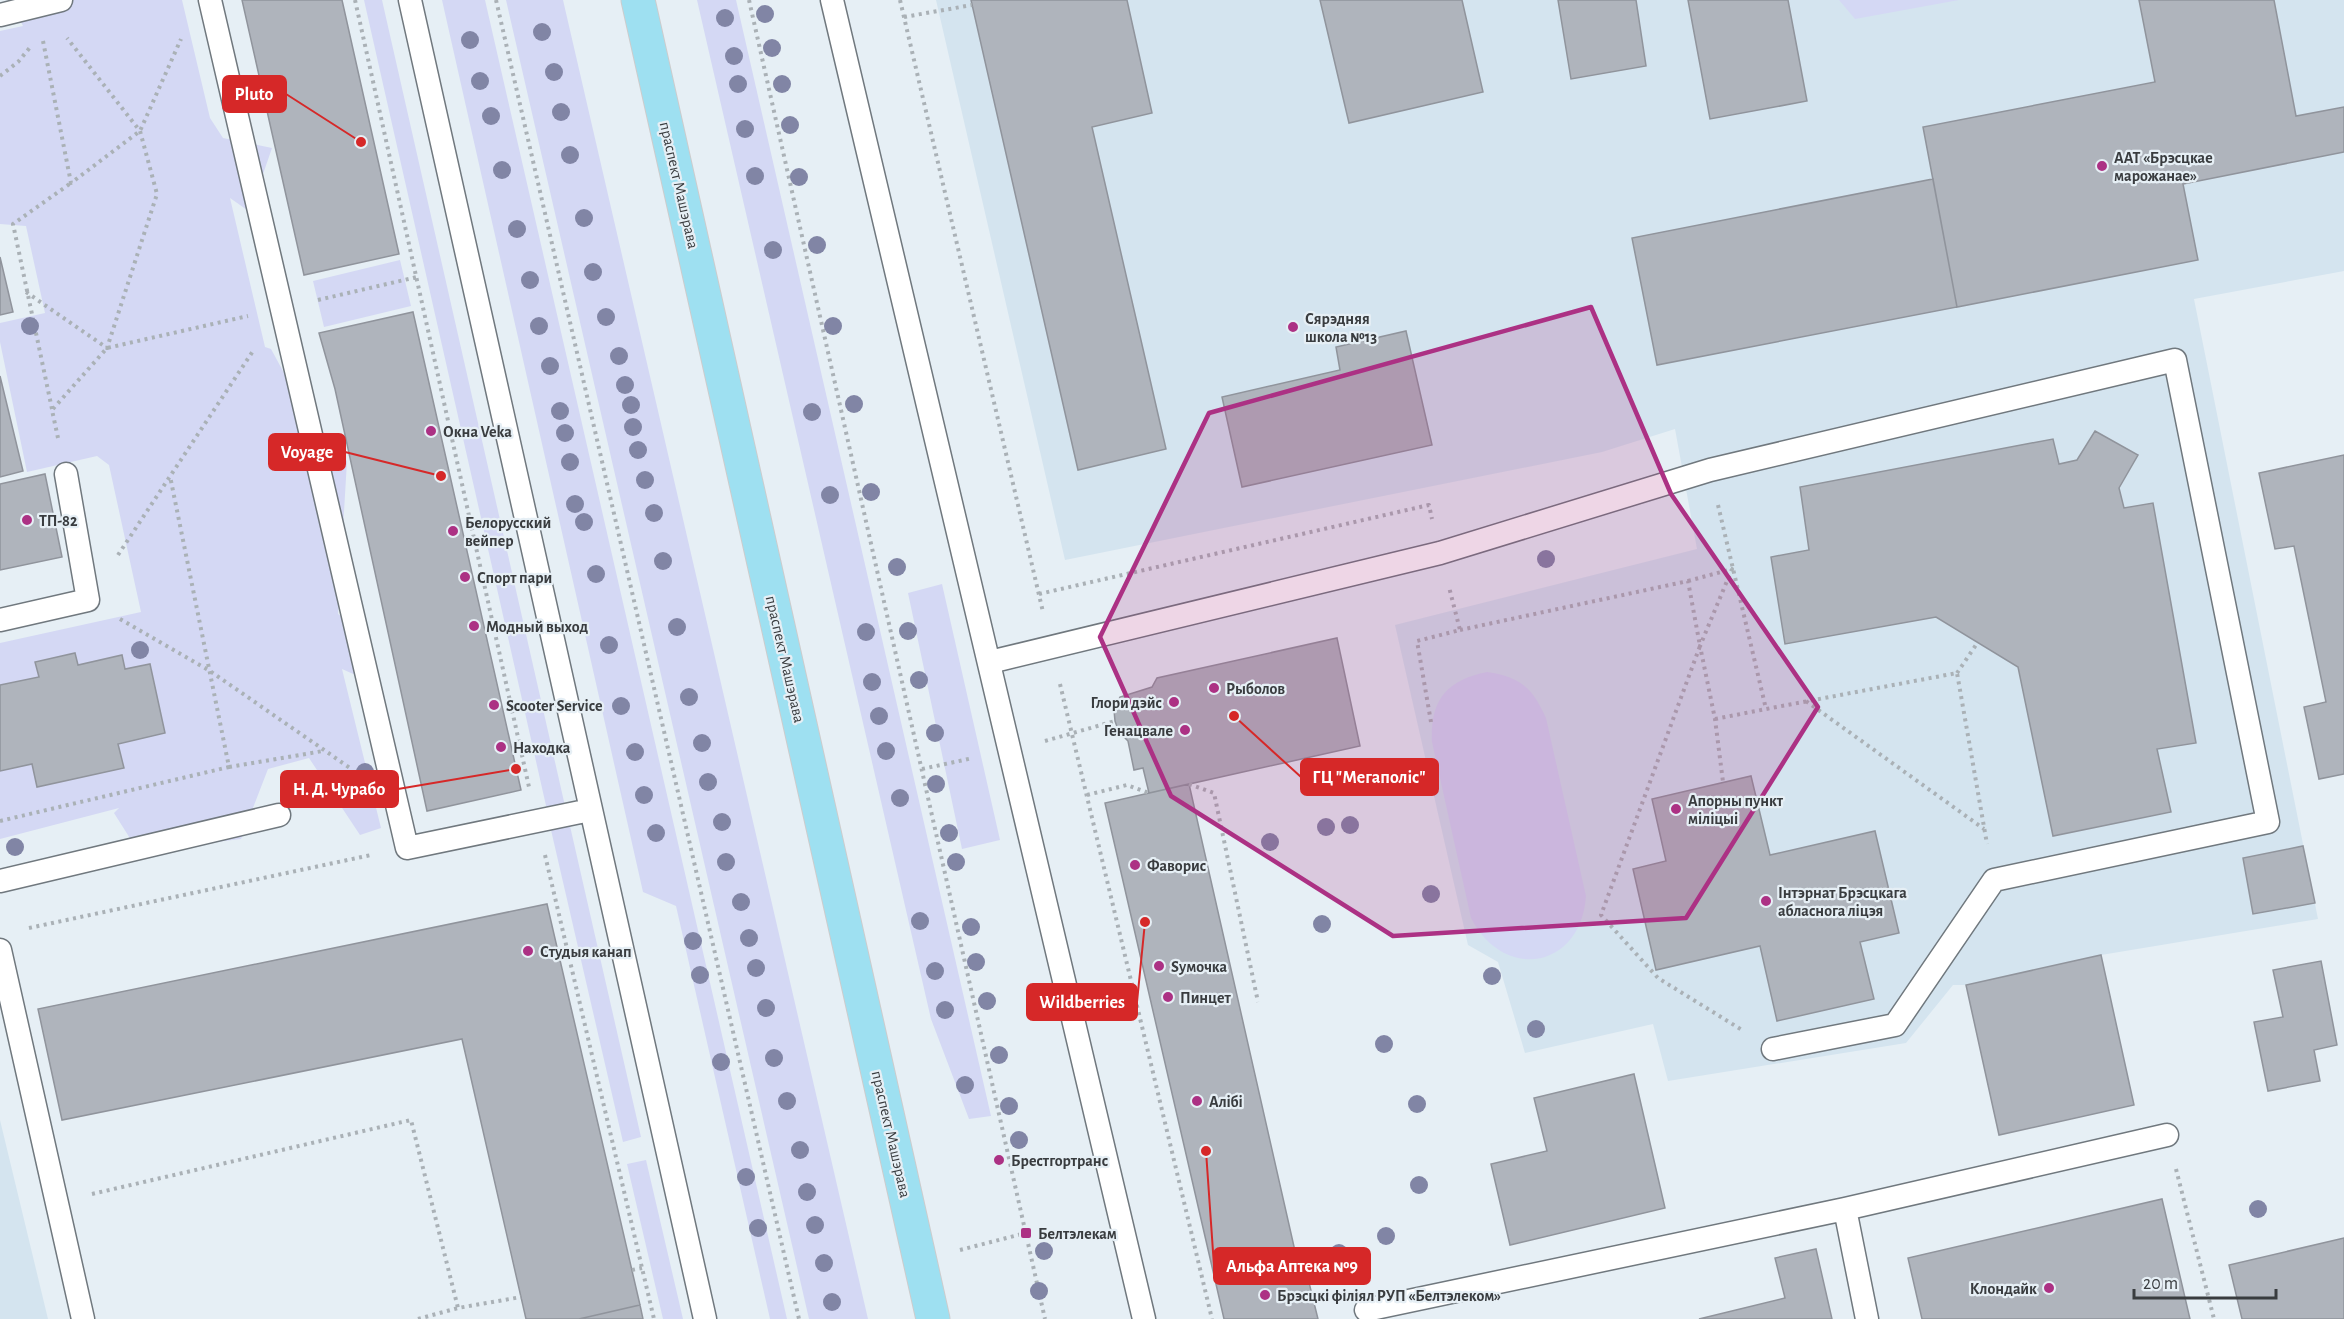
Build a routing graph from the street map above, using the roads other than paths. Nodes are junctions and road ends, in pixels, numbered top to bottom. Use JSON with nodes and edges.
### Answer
{"nodes":[{"id":1,"x":210,"y":0,"type":"edge"},
{"id":2,"x":410,"y":0,"type":"edge"},
{"id":3,"x":638,"y":0,"type":"edge"},
{"id":4,"x":832,"y":0,"type":"edge"},
{"id":5,"x":55,"y":6,"type":"edge"},
{"id":6,"x":0,"y":15,"type":"edge"},
{"id":7,"x":66,"y":474,"type":"road end"},
{"id":8,"x":0,"y":620,"type":"edge"},
{"id":9,"x":990,"y":662,"type":"junction"},
{"id":10,"x":590,"y":810,"type":"junction"},
{"id":11,"x":279,"y":815,"type":"dead end"},
{"id":12,"x":0,"y":881,"type":"edge"},
{"id":13,"x":0,"y":951,"type":"edge"},
{"id":14,"x":1773,"y":1049,"type":"road end"},
{"id":15,"x":2168,"y":1135,"type":"road end"},
{"id":16,"x":1845,"y":1209,"type":"junction"},
{"id":17,"x":1365,"y":1310,"type":"dead end"},
{"id":18,"x":83,"y":1319,"type":"edge"},
{"id":19,"x":705,"y":1319,"type":"edge"},
{"id":20,"x":933,"y":1319,"type":"edge"},
{"id":21,"x":1144,"y":1319,"type":"edge"},
{"id":22,"x":1867,"y":1319,"type":"edge"}],
"edges":[{"from":1,"to":10,"type":"lane"},
{"from":2,"to":10,"type":"lane"},
{"from":3,"to":20,"type":"main road","name":"праспект Машэрава"},
{"from":4,"to":9,"type":"lane"},
{"from":5,"to":6,"type":"lane"},
{"from":7,"to":8,"type":"lane"},
{"from":9,"to":14,"type":"lane"},
{"from":9,"to":21,"type":"lane"},
{"from":10,"to":19,"type":"lane"},
{"from":11,"to":12,"type":"lane"},
{"from":13,"to":18,"type":"lane"},
{"from":15,"to":16,"type":"lane"},
{"from":16,"to":17,"type":"lane"},
{"from":16,"to":22,"type":"lane"}]}
